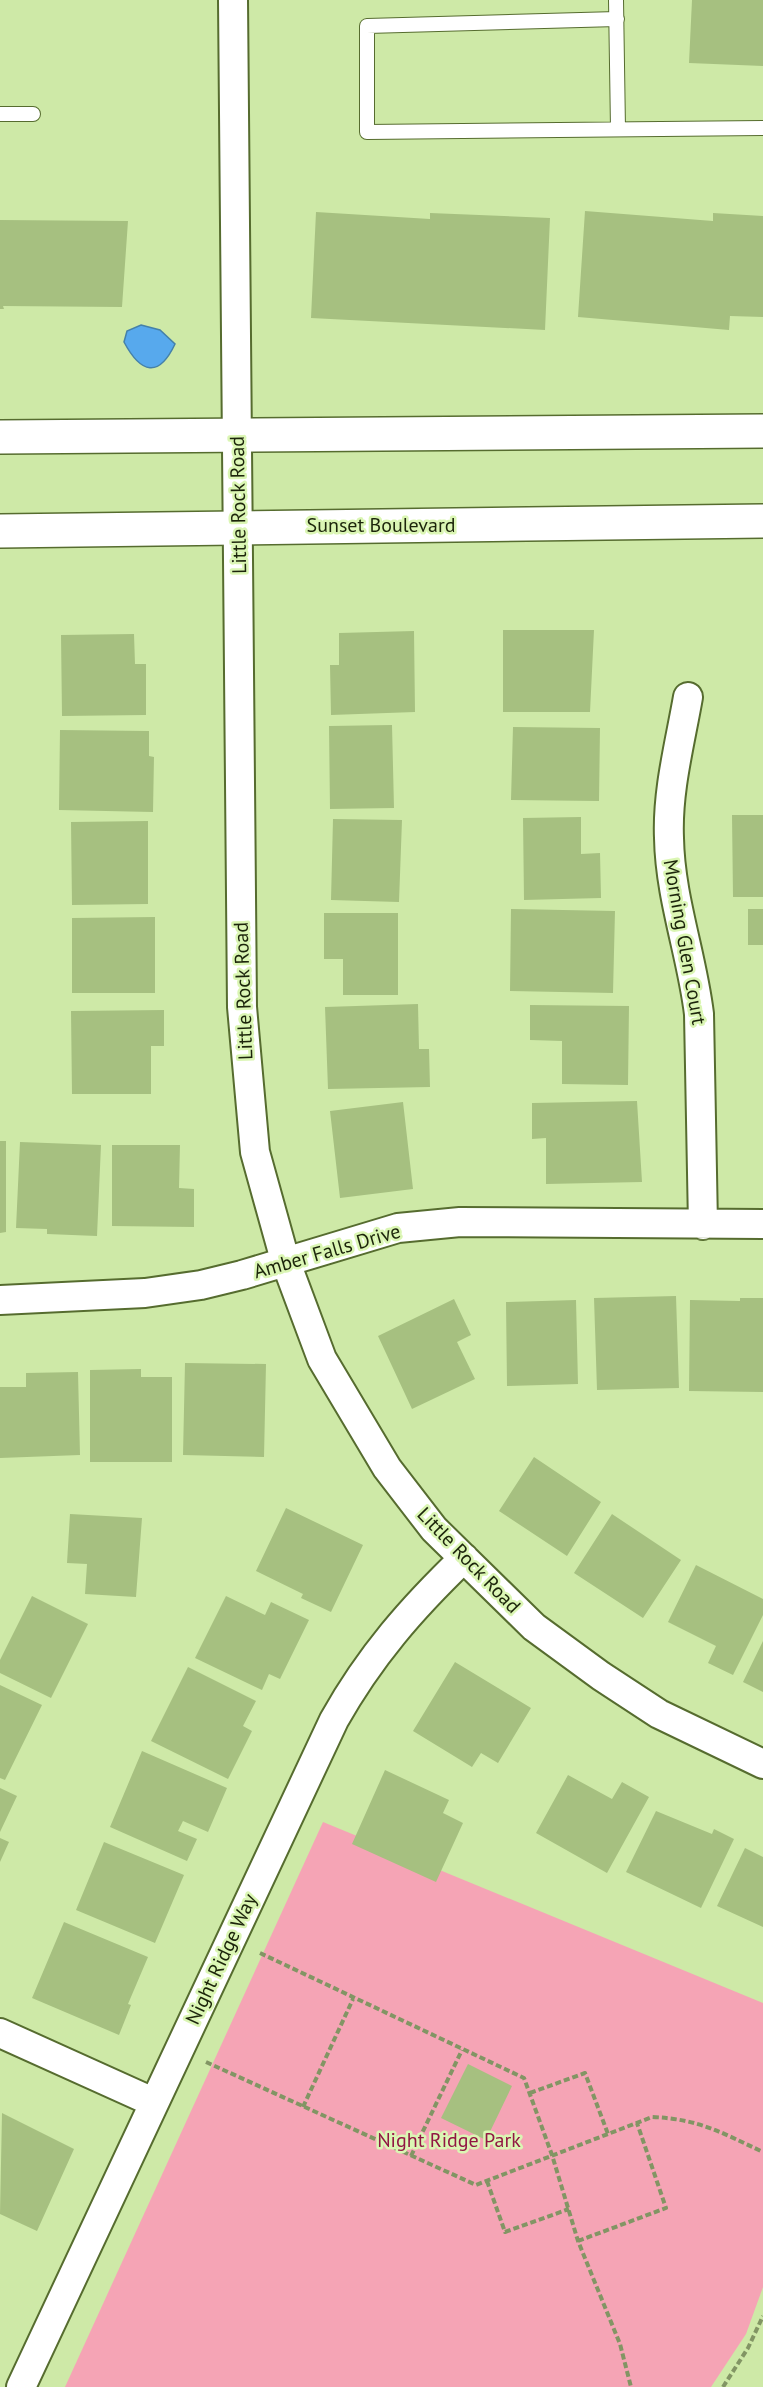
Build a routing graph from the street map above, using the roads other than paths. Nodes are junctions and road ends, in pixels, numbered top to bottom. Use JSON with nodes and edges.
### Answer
{"nodes":[{"id":1,"x":233,"y":0,"type":"edge"},
{"id":2,"x":616,"y":0,"type":"edge"},
{"id":3,"x":617,"y":20,"type":"junction"},
{"id":4,"x":0,"y":114,"type":"edge"},
{"id":5,"x":33,"y":114,"type":"dead end"},
{"id":6,"x":763,"y":128,"type":"edge"},
{"id":7,"x":618,"y":129,"type":"junction"},
{"id":8,"x":763,"y":431,"type":"edge"},
{"id":9,"x":237,"y":436,"type":"junction"},
{"id":10,"x":0,"y":437,"type":"edge"},
{"id":11,"x":763,"y":521,"type":"edge"},
{"id":12,"x":238,"y":527,"type":"junction"},
{"id":13,"x":0,"y":531,"type":"edge"},
{"id":14,"x":688,"y":697,"type":"dead end"},
{"id":15,"x":763,"y":1224,"type":"edge"},
{"id":16,"x":703,"y":1225,"type":"junction"},
{"id":17,"x":285,"y":1260,"type":"junction"},
{"id":18,"x":0,"y":1300,"type":"edge"},
{"id":19,"x":464,"y":1558,"type":"junction"},
{"id":20,"x":763,"y":1764,"type":"edge"},
{"id":21,"x":0,"y":2033,"type":"edge"},
{"id":22,"x":153,"y":2102,"type":"junction"},
{"id":23,"x":21,"y":2387,"type":"edge"}],
"edges":[{"from":1,"to":9,"type":"street","name":"Little Rock Road"},
{"from":2,"to":3,"type":"lane"},
{"from":3,"to":7,"type":"lane"},
{"from":3,"to":7,"type":"lane"},
{"from":4,"to":5,"type":"lane"},
{"from":6,"to":7,"type":"lane"},
{"from":8,"to":9,"type":"main road"},
{"from":9,"to":10,"type":"main road"},
{"from":9,"to":12,"type":"street","name":"Little Rock Road"},
{"from":11,"to":12,"type":"main road","name":"Sunset Boulevard"},
{"from":12,"to":13,"type":"main road","name":"Sunset Boulevard"},
{"from":12,"to":17,"type":"street","name":"Little Rock Road"},
{"from":14,"to":16,"type":"street","name":"Morning Glen Court"},
{"from":15,"to":16,"type":"street","name":"Amber Falls Drive"},
{"from":16,"to":17,"type":"street","name":"Amber Falls Drive"},
{"from":17,"to":18,"type":"street","name":"Amber Falls Drive"},
{"from":17,"to":19,"type":"street","name":"Little Rock Road"},
{"from":19,"to":20,"type":"street","name":"Little Rock Road"},
{"from":19,"to":22,"type":"street","name":"Night Ridge Way"},
{"from":21,"to":22,"type":"street"},
{"from":22,"to":23,"type":"street","name":"Night Ridge Way"}]}
